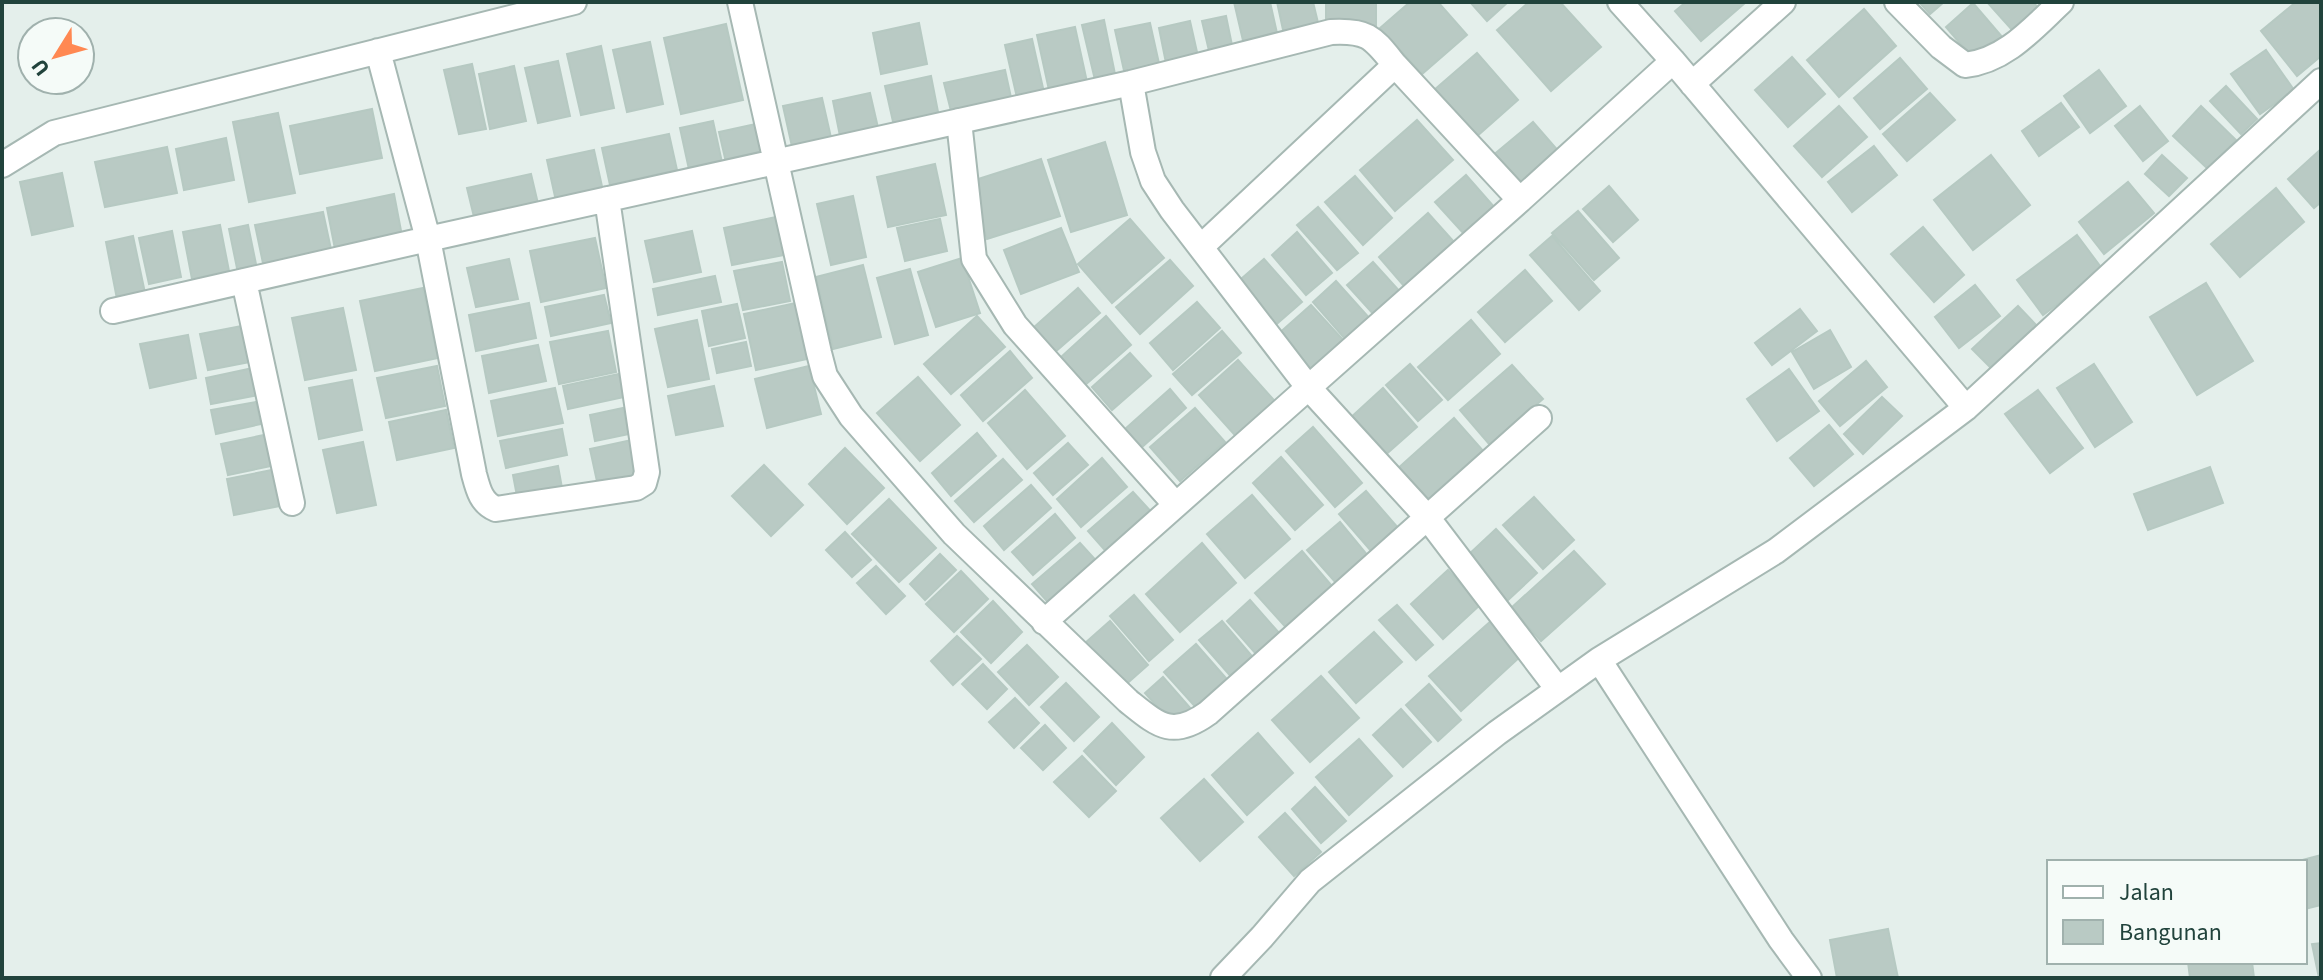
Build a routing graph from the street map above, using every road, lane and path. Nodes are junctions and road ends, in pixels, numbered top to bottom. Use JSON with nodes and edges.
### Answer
{"nodes":[{"id":1,"x":574,"y":2,"type":"edge"},
{"id":2,"x":740,"y":2,"type":"edge"},
{"id":3,"x":1620,"y":2,"type":"edge"},
{"id":4,"x":1783,"y":2,"type":"edge"},
{"id":5,"x":1897,"y":2,"type":"edge"},
{"id":6,"x":2061,"y":2,"type":"edge"},
{"id":7,"x":378,"y":51,"type":"junction"},
{"id":8,"x":1673,"y":61,"type":"junction"},
{"id":9,"x":1395,"y":65,"type":"junction"},
{"id":10,"x":2321,"y":81,"type":"edge"},
{"id":11,"x":1131,"y":83,"type":"junction"},
{"id":12,"x":1692,"y":84,"type":"junction"},
{"id":13,"x":959,"y":121,"type":"junction"},
{"id":14,"x":776,"y":162,"type":"junction"},
{"id":15,"x":2,"y":165,"type":"edge"},
{"id":16,"x":607,"y":199,"type":"junction"},
{"id":17,"x":1520,"y":200,"type":"junction"},
{"id":18,"x":428,"y":239,"type":"junction"},
{"id":19,"x":1202,"y":246,"type":"junction"},
{"id":20,"x":244,"y":281,"type":"junction"},
{"id":21,"x":113,"y":311,"type":"dead end"},
{"id":22,"x":1308,"y":387,"type":"junction"},
{"id":23,"x":1966,"y":408,"type":"junction"},
{"id":24,"x":1539,"y":418,"type":"dead end"},
{"id":25,"x":292,"y":503,"type":"dead end"},
{"id":26,"x":1176,"y":505,"type":"junction"},
{"id":27,"x":1427,"y":517,"type":"junction"},
{"id":28,"x":1044,"y":622,"type":"junction"},
{"id":29,"x":1599,"y":660,"type":"junction"},
{"id":30,"x":1557,"y":688,"type":"junction"},
{"id":31,"x":1223,"y":978,"type":"edge"},
{"id":32,"x":1809,"y":978,"type":"edge"}],
"edges":[{"from":1,"to":7,"type":"street"},
{"from":2,"to":14,"type":"street"},
{"from":3,"to":8,"type":"street"},
{"from":4,"to":12,"type":"street"},
{"from":5,"to":6,"type":"street"},
{"from":7,"to":15,"type":"street"},
{"from":7,"to":18,"type":"street"},
{"from":8,"to":12,"type":"street"},
{"from":8,"to":17,"type":"street"},
{"from":9,"to":11,"type":"street"},
{"from":9,"to":17,"type":"street"},
{"from":9,"to":19,"type":"street"},
{"from":10,"to":23,"type":"street"},
{"from":11,"to":13,"type":"street"},
{"from":11,"to":19,"type":"street"},
{"from":12,"to":23,"type":"street"},
{"from":13,"to":14,"type":"street"},
{"from":13,"to":26,"type":"street"},
{"from":14,"to":16,"type":"street"},
{"from":14,"to":28,"type":"street"},
{"from":16,"to":18,"type":"street"},
{"from":16,"to":18,"type":"street"},
{"from":17,"to":22,"type":"street"},
{"from":18,"to":20,"type":"street"},
{"from":19,"to":22,"type":"street"},
{"from":20,"to":21,"type":"street"},
{"from":20,"to":25,"type":"street"},
{"from":22,"to":26,"type":"street"},
{"from":22,"to":27,"type":"street"},
{"from":23,"to":29,"type":"street"},
{"from":24,"to":27,"type":"street"},
{"from":26,"to":28,"type":"street"},
{"from":27,"to":28,"type":"street"},
{"from":27,"to":30,"type":"street"},
{"from":29,"to":30,"type":"street"},
{"from":29,"to":32,"type":"street"},
{"from":30,"to":31,"type":"street"}]}
